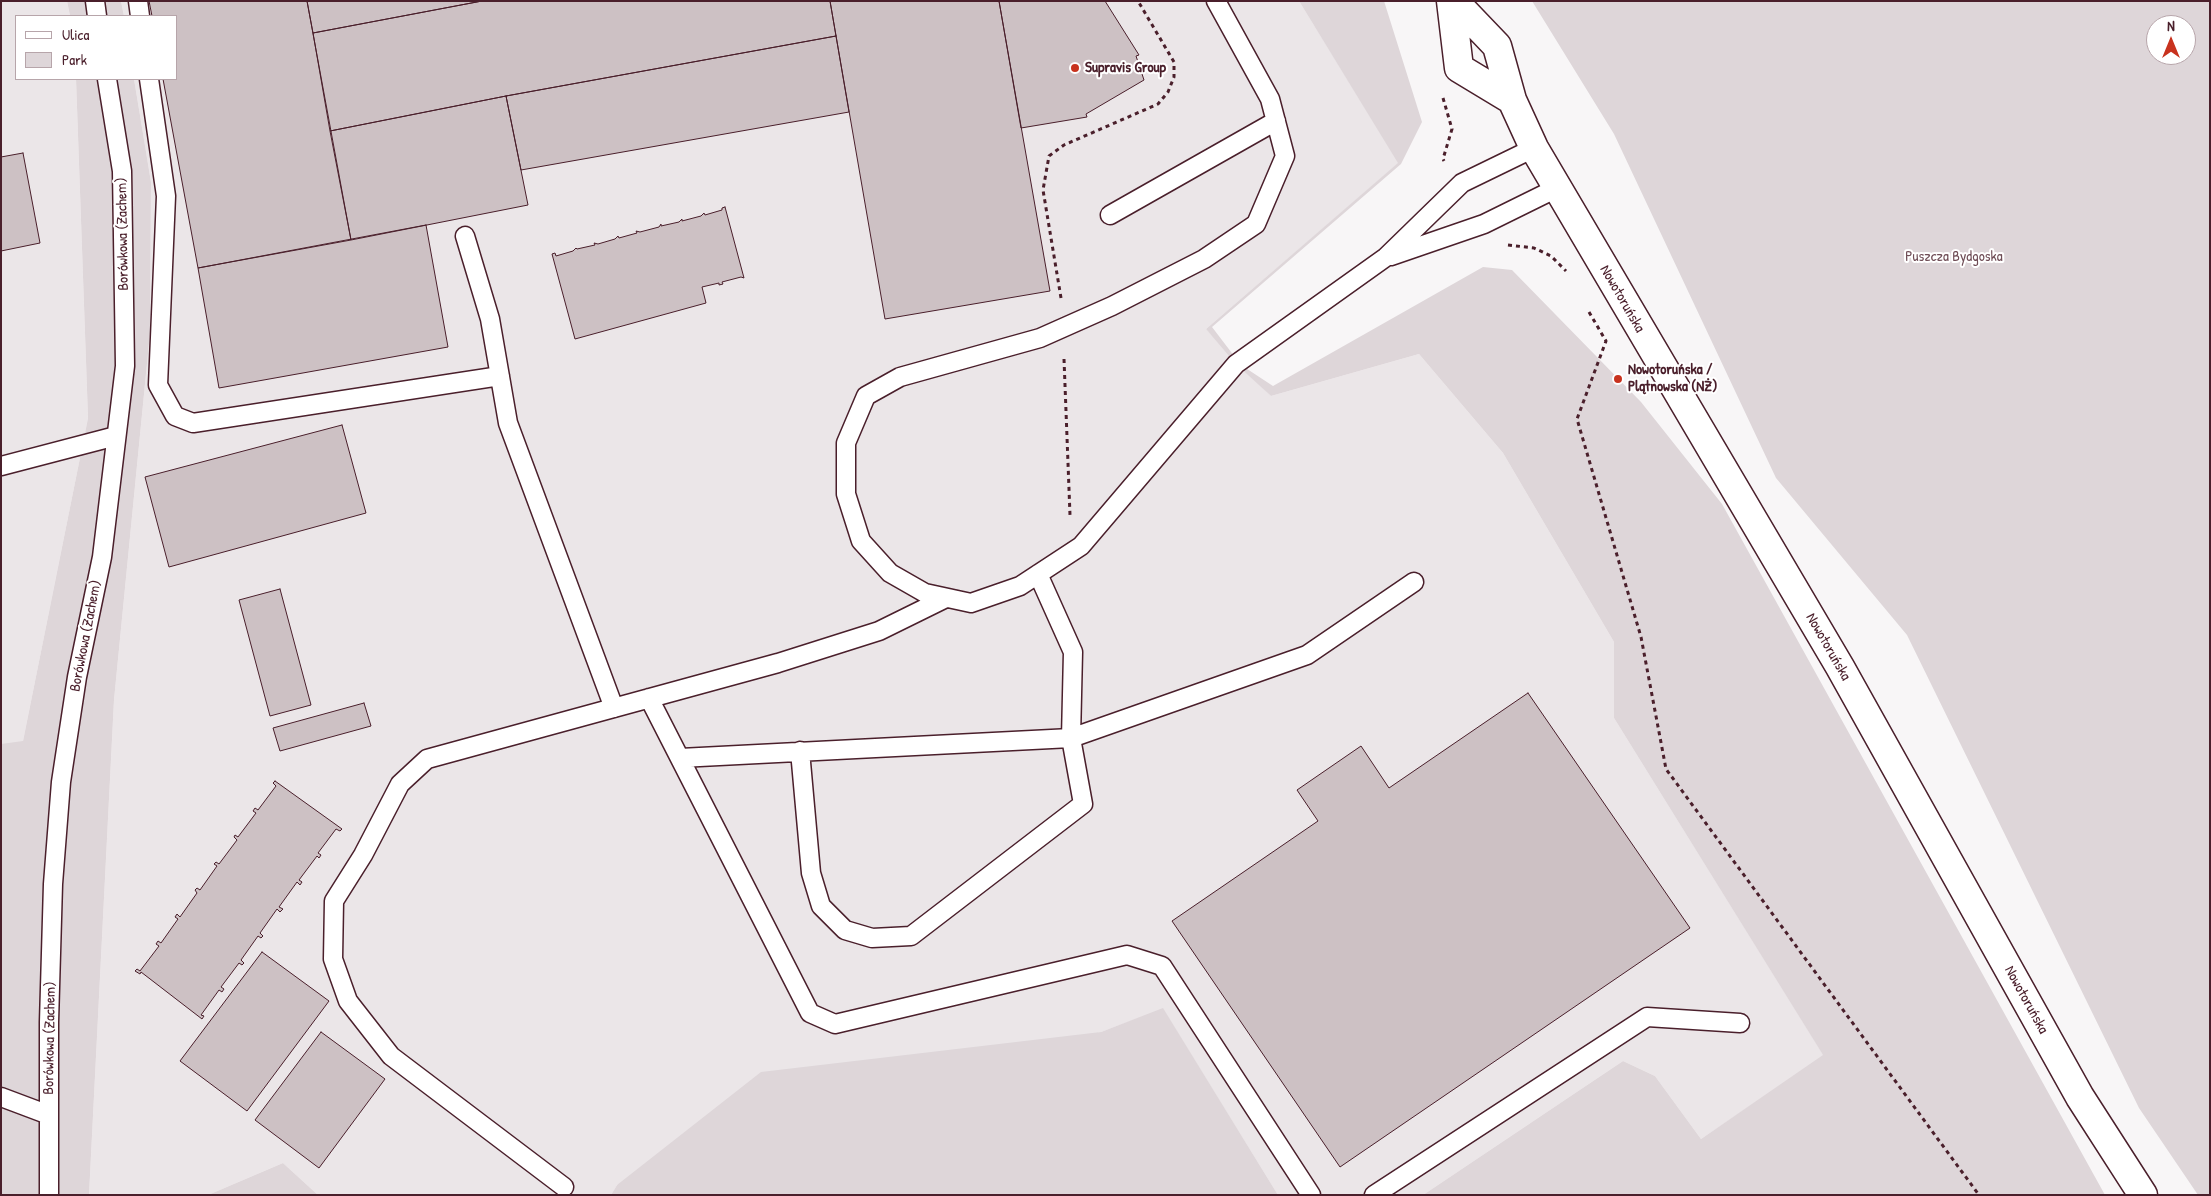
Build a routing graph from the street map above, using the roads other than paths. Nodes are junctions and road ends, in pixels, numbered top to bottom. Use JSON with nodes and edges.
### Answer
{"nodes":[{"id":1,"x":94,"y":1,"type":"edge"},
{"id":2,"x":138,"y":1,"type":"edge"},
{"id":3,"x":1216,"y":1,"type":"edge"},
{"id":4,"x":1452,"y":1,"type":"edge"},
{"id":5,"x":97,"y":15,"type":"edge"},
{"id":6,"x":140,"y":15,"type":"edge"},
{"id":7,"x":107,"y":80,"type":"edge"},
{"id":8,"x":149,"y":80,"type":"edge"},
{"id":9,"x":1512,"y":100,"type":"junction"},
{"id":10,"x":1276,"y":121,"type":"junction"},
{"id":11,"x":1534,"y":148,"type":"junction"},
{"id":12,"x":1558,"y":188,"type":"junction"},
{"id":13,"x":1110,"y":215,"type":"dead end"},
{"id":14,"x":465,"y":236,"type":"dead end"},
{"id":15,"x":1386,"y":257,"type":"junction"},
{"id":16,"x":500,"y":376,"type":"junction"},
{"id":17,"x":116,"y":436,"type":"junction"},
{"id":18,"x":1,"y":466,"type":"edge"},
{"id":19,"x":1038,"y":574,"type":"junction"},
{"id":20,"x":1414,"y":582,"type":"dead end"},
{"id":21,"x":946,"y":598,"type":"junction"},
{"id":22,"x":649,"y":698,"type":"junction"},
{"id":23,"x":614,"y":708,"type":"junction"},
{"id":24,"x":1071,"y":738,"type":"junction"},
{"id":25,"x":800,"y":751,"type":"junction"},
{"id":26,"x":680,"y":758,"type":"junction"},
{"id":27,"x":1740,"y":1022,"type":"dead end"},
{"id":28,"x":1,"y":1097,"type":"edge"},
{"id":29,"x":49,"y":1115,"type":"junction"},
{"id":30,"x":564,"y":1187,"type":"dead end"},
{"id":31,"x":49,"y":1195,"type":"edge"},
{"id":32,"x":1311,"y":1195,"type":"edge"},
{"id":33,"x":1374,"y":1195,"type":"edge"},
{"id":34,"x":2143,"y":1195,"type":"edge"}],
"edges":[{"from":1,"to":5,"type":"lane"},
{"from":2,"to":6,"type":"lane"},
{"from":3,"to":10,"type":"lane"},
{"from":4,"to":9,"type":"main road","name":"Nowotoruńska"},
{"from":4,"to":9,"type":"main road","name":"Nowotoruńska"},
{"from":7,"to":17,"type":"lane","name":"Borówkowa (Zachem)"},
{"from":8,"to":16,"type":"lane"},
{"from":9,"to":11,"type":"main road","name":"Nowotoruńska"},
{"from":10,"to":13,"type":"lane"},
{"from":10,"to":21,"type":"lane"},
{"from":11,"to":12,"type":"main road","name":"Nowotoruńska"},
{"from":11,"to":15,"type":"lane"},
{"from":12,"to":15,"type":"lane"},
{"from":12,"to":34,"type":"main road","name":"Nowotoruńska"},
{"from":14,"to":16,"type":"lane"},
{"from":15,"to":19,"type":"lane"},
{"from":16,"to":23,"type":"lane"},
{"from":17,"to":18,"type":"lane"},
{"from":17,"to":29,"type":"lane","name":"Borówkowa (Zachem)"},
{"from":19,"to":21,"type":"lane"},
{"from":19,"to":24,"type":"lane"},
{"from":20,"to":24,"type":"lane"},
{"from":21,"to":22,"type":"lane"},
{"from":22,"to":23,"type":"lane"},
{"from":22,"to":26,"type":"lane"},
{"from":23,"to":30,"type":"lane"},
{"from":24,"to":25,"type":"lane"},
{"from":24,"to":25,"type":"lane"},
{"from":25,"to":26,"type":"lane"},
{"from":26,"to":32,"type":"lane"},
{"from":27,"to":33,"type":"lane"},
{"from":28,"to":29,"type":"lane"},
{"from":29,"to":31,"type":"lane","name":"Borówkowa (Zachem)"}]}
